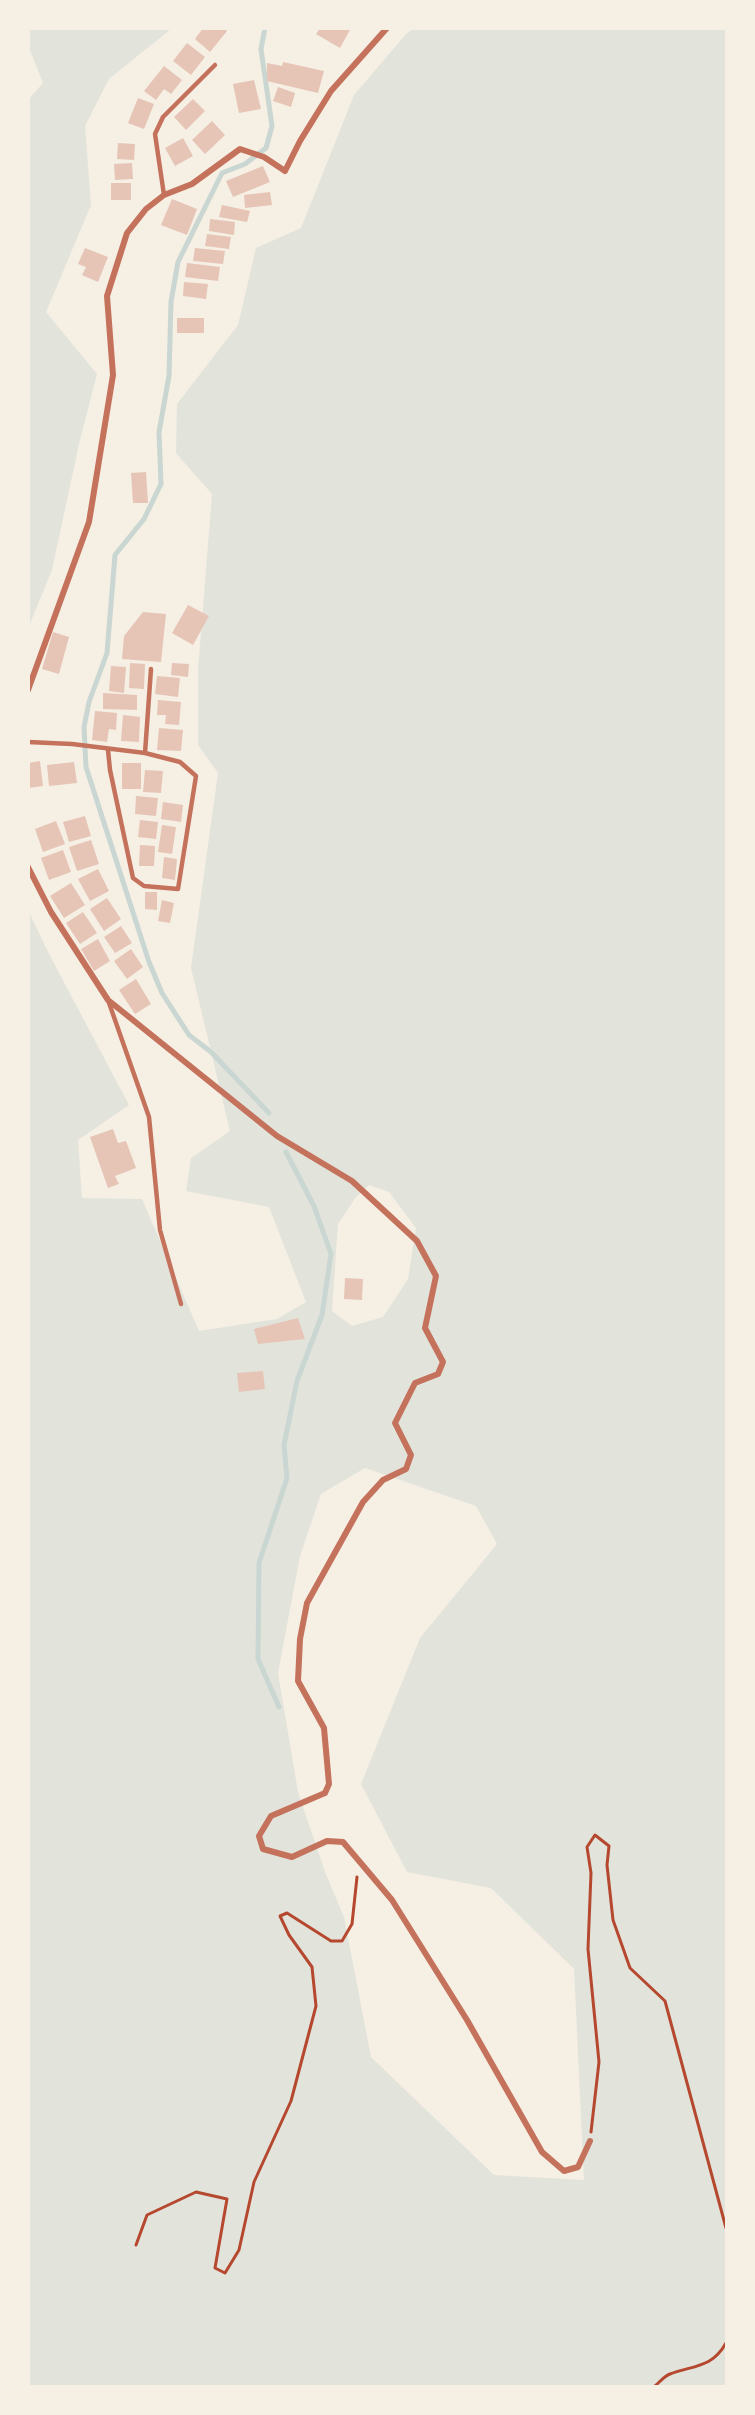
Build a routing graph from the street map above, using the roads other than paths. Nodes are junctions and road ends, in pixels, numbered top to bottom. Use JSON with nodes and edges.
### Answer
{"nodes":[{"id":1,"x":387,"y":28,"type":"edge"},
{"id":2,"x":215,"y":65,"type":"dead end"},
{"id":3,"x":164,"y":195,"type":"junction"},
{"id":4,"x":151,"y":669,"type":"dead end"},
{"id":5,"x":28,"y":690,"type":"edge"},
{"id":6,"x":28,"y":742,"type":"edge"},
{"id":7,"x":108,"y":750,"type":"junction"},
{"id":8,"x":145,"y":753,"type":"junction"},
{"id":9,"x":28,"y":867,"type":"edge"},
{"id":10,"x":108,"y":1000,"type":"junction"},
{"id":11,"x":181,"y":1304,"type":"dead end"},
{"id":12,"x":590,"y":2141,"type":"road end"}],
"edges":[{"from":1,"to":3,"type":"street"},
{"from":2,"to":3,"type":"lane"},
{"from":3,"to":5,"type":"street"},
{"from":4,"to":8,"type":"lane"},
{"from":6,"to":7,"type":"lane"},
{"from":7,"to":8,"type":"lane"},
{"from":7,"to":8,"type":"lane"},
{"from":9,"to":10,"type":"street"},
{"from":10,"to":11,"type":"lane"},
{"from":10,"to":12,"type":"street"}]}
